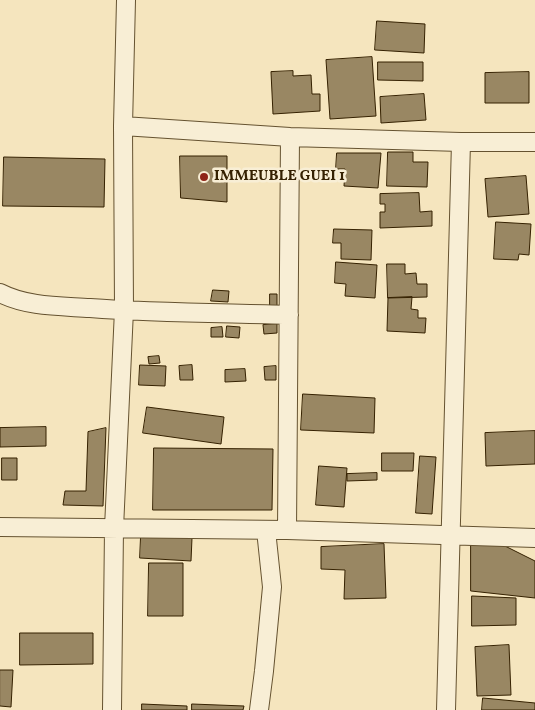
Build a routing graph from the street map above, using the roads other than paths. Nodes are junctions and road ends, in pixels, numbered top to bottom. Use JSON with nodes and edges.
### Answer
{"nodes":[{"id":1,"x":126,"y":0,"type":"edge"},
{"id":2,"x":123,"y":126,"type":"junction"},
{"id":3,"x":290,"y":137,"type":"junction"},
{"id":4,"x":461,"y":142,"type":"junction"},
{"id":5,"x":535,"y":142,"type":"edge"},
{"id":6,"x":0,"y":293,"type":"edge"},
{"id":7,"x":124,"y":310,"type":"junction"},
{"id":8,"x":289,"y":315,"type":"junction"},
{"id":9,"x":0,"y":527,"type":"edge"},
{"id":10,"x":114,"y":528,"type":"junction"},
{"id":11,"x":266,"y":530,"type":"junction"},
{"id":12,"x":287,"y":530,"type":"junction"},
{"id":13,"x":450,"y":535,"type":"junction"},
{"id":14,"x":535,"y":538,"type":"edge"},
{"id":15,"x":112,"y":710,"type":"edge"},
{"id":16,"x":259,"y":710,"type":"edge"},
{"id":17,"x":446,"y":710,"type":"edge"}],
"edges":[{"from":1,"to":2,"type":"street"},
{"from":2,"to":3,"type":"street"},
{"from":2,"to":7,"type":"street"},
{"from":3,"to":4,"type":"street"},
{"from":3,"to":8,"type":"street"},
{"from":4,"to":5,"type":"street"},
{"from":4,"to":13,"type":"street"},
{"from":6,"to":7,"type":"street"},
{"from":7,"to":8,"type":"street"},
{"from":7,"to":10,"type":"street"},
{"from":8,"to":12,"type":"street"},
{"from":9,"to":10,"type":"street"},
{"from":10,"to":11,"type":"street"},
{"from":10,"to":15,"type":"street"},
{"from":11,"to":12,"type":"street"},
{"from":11,"to":16,"type":"street"},
{"from":12,"to":13,"type":"street"},
{"from":13,"to":14,"type":"street"},
{"from":13,"to":17,"type":"street"}]}
